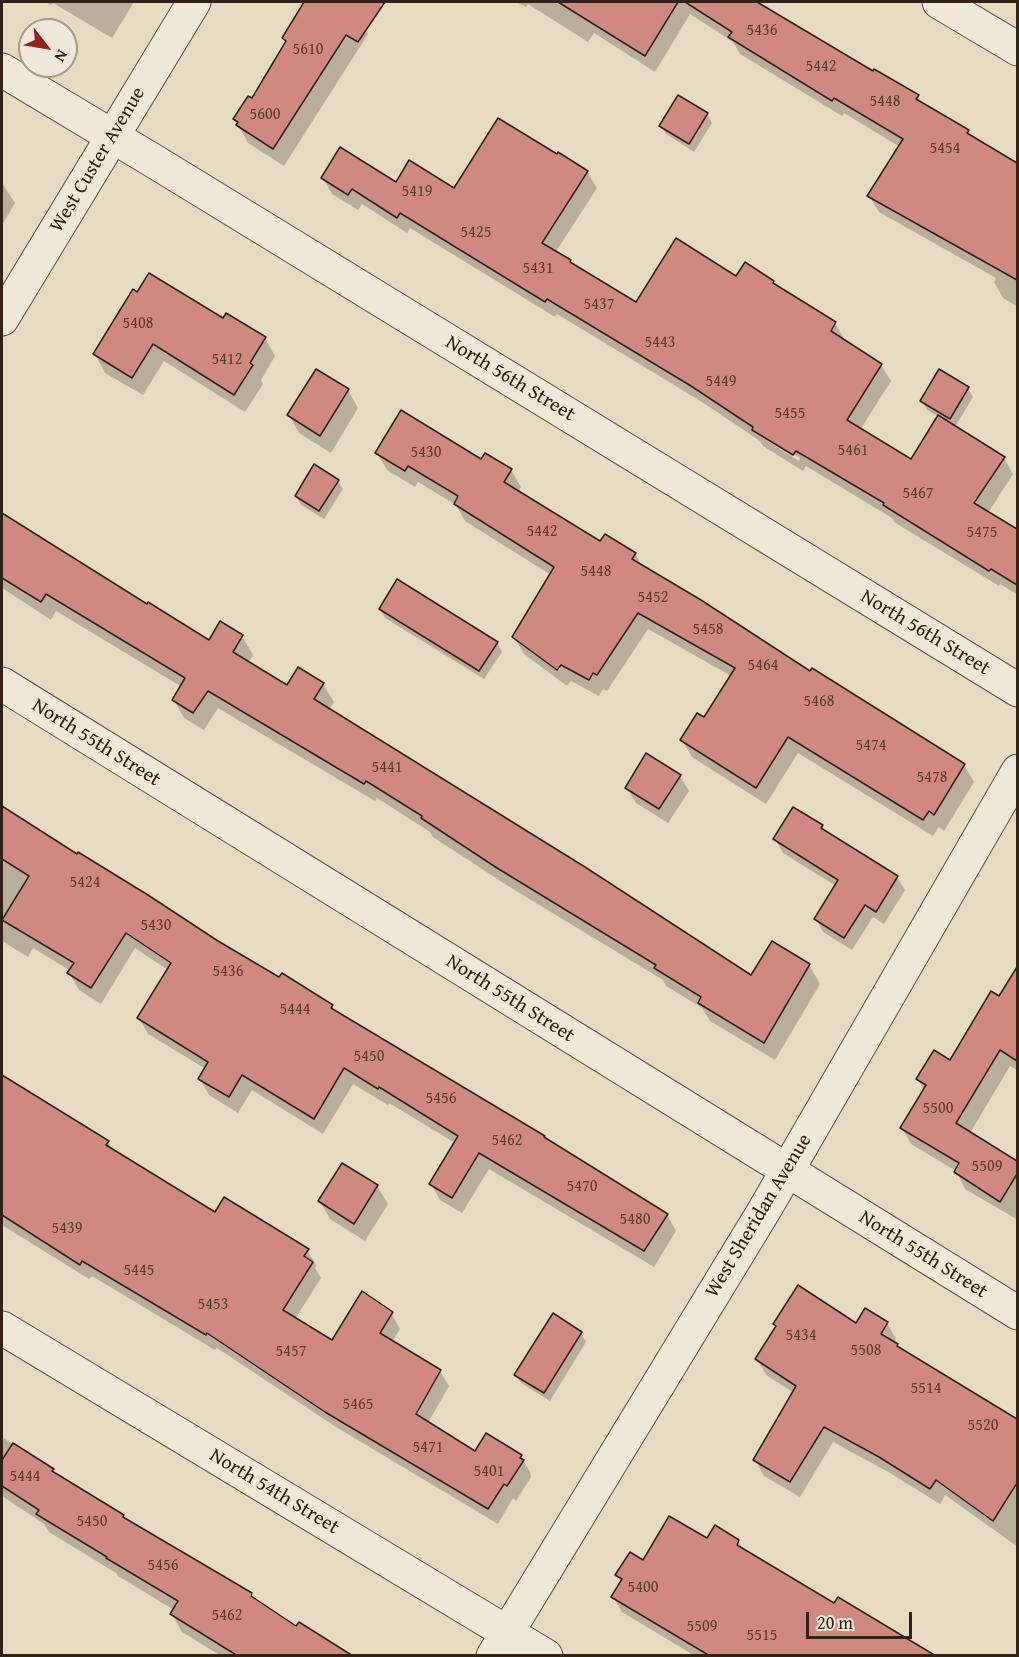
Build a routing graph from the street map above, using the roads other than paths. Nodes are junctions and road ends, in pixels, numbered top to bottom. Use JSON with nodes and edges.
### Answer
{"nodes":[{"id":1,"x":195,"y":2,"type":"edge"},
{"id":2,"x":939,"y":2,"type":"edge"},
{"id":3,"x":1017,"y":49,"type":"edge"},
{"id":4,"x":2,"y":70,"type":"edge"},
{"id":5,"x":112,"y":137,"type":"junction"},
{"id":6,"x":2,"y":319,"type":"edge"},
{"id":7,"x":2,"y":684,"type":"edge"},
{"id":8,"x":1017,"y":690,"type":"edge"},
{"id":9,"x":1017,"y":771,"type":"edge"},
{"id":10,"x":787,"y":1170,"type":"junction"},
{"id":11,"x":1017,"y":1313,"type":"edge"},
{"id":12,"x":2,"y":1328,"type":"edge"},
{"id":13,"x":500,"y":1644,"type":"edge"},
{"id":14,"x":546,"y":1656,"type":"edge"}],
"edges":[{"from":1,"to":5,"type":"street","name":"West Custer Avenue"},
{"from":2,"to":3,"type":"street"},
{"from":4,"to":5,"type":"street","name":"North 56th Street"},
{"from":5,"to":6,"type":"street","name":"West Custer Avenue"},
{"from":5,"to":8,"type":"street","name":"North 56th Street"},
{"from":7,"to":10,"type":"street","name":"North 55th Street"},
{"from":9,"to":10,"type":"street","name":"West Sheridan Avenue"},
{"from":10,"to":11,"type":"street","name":"North 55th Street"},
{"from":10,"to":13,"type":"street","name":"West Sheridan Avenue"},
{"from":12,"to":13,"type":"street","name":"North 54th Street"},
{"from":13,"to":14,"type":"street","name":"North 54th Street"}]}
